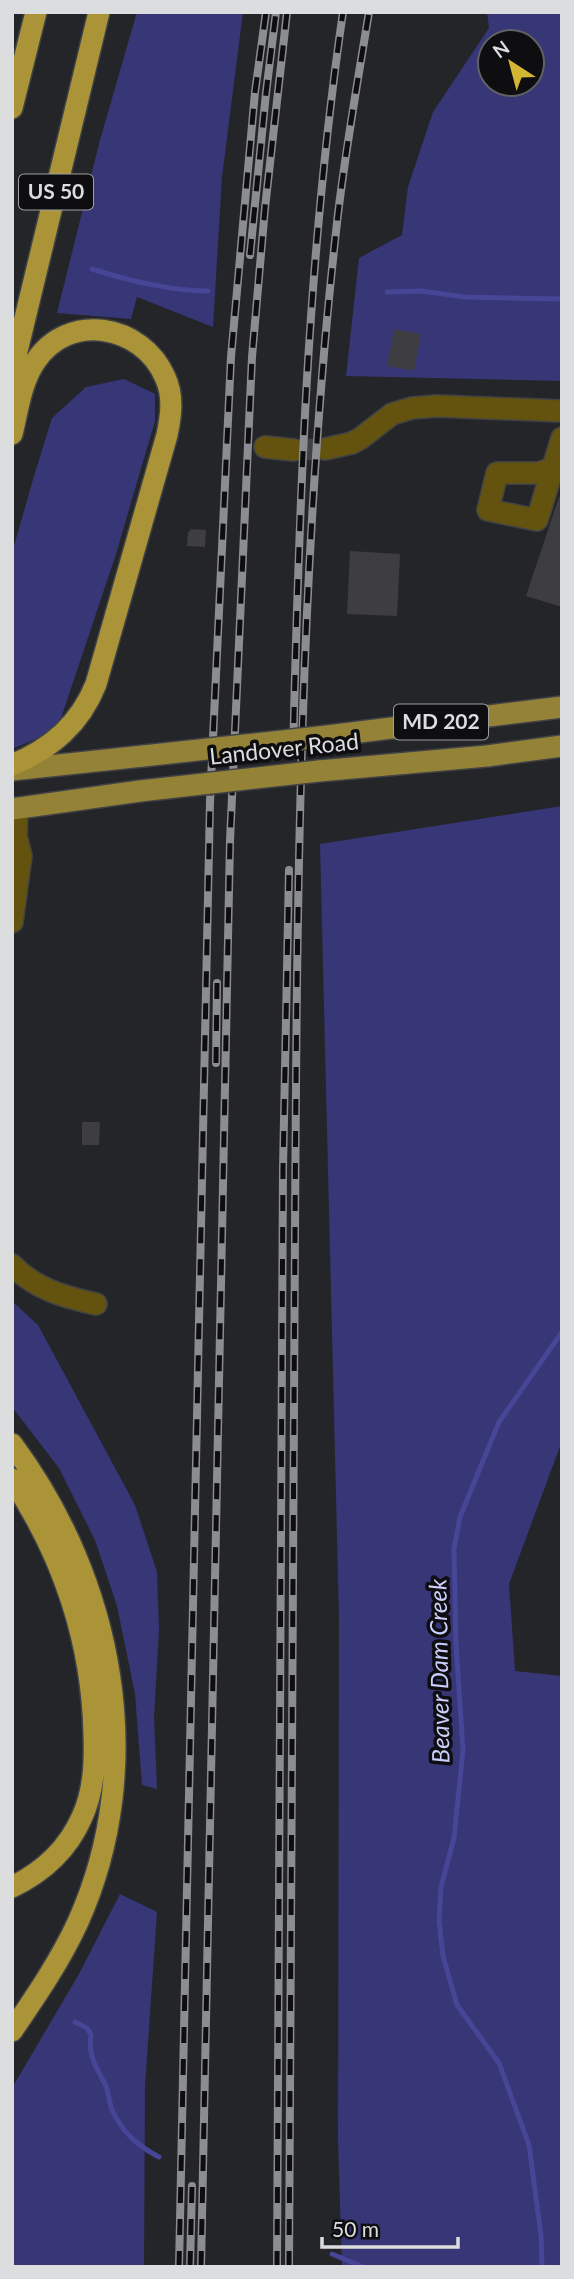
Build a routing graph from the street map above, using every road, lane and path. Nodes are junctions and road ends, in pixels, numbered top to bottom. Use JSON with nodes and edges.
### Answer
{"nodes":[{"id":1,"x":36,"y":12,"type":"edge"},
{"id":2,"x":99,"y":12,"type":"edge"},
{"id":3,"x":12,"y":108,"type":"edge"},
{"id":4,"x":12,"y":372,"type":"edge"},
{"id":5,"x":562,"y":411,"type":"edge"},
{"id":6,"x":12,"y":434,"type":"edge"},
{"id":7,"x":562,"y":438,"type":"edge"},
{"id":8,"x":265,"y":447,"type":"dead end"},
{"id":9,"x":325,"y":449,"type":"tunnel mouth"},
{"id":10,"x":294,"y":450,"type":"tunnel mouth"},
{"id":11,"x":553,"y":468,"type":"dead end"},
{"id":12,"x":562,"y":708,"type":"edge"},
{"id":13,"x":562,"y":746,"type":"edge"},
{"id":14,"x":12,"y":767,"type":"edge"},
{"id":15,"x":15,"y":808,"type":"edge"},
{"id":16,"x":12,"y":922,"type":"edge"},
{"id":17,"x":12,"y":1265,"type":"edge"},
{"id":18,"x":96,"y":1304,"type":"dead end"},
{"id":19,"x":12,"y":1444,"type":"edge"},
{"id":20,"x":12,"y":1479,"type":"edge"},
{"id":21,"x":12,"y":1887,"type":"edge"},
{"id":22,"x":12,"y":2031,"type":"edge"}],
"edges":[{"from":1,"to":3,"type":"highway"},
{"from":2,"to":4,"type":"highway","number":"US 50"},
{"from":5,"to":9,"type":"street"},
{"from":6,"to":14,"type":"highway"},
{"from":7,"to":11,"type":"street"},
{"from":8,"to":10,"type":"street"},
{"from":12,"to":14,"type":"main road","name":"Landover Road","number":"MD 202","bridge":true},
{"from":13,"to":15,"type":"main road","name":"Landover Road","number":"MD 202","bridge":true},
{"from":15,"to":16,"type":"street"},
{"from":17,"to":18,"type":"street"},
{"from":19,"to":22,"type":"highway"},
{"from":20,"to":21,"type":"highway"}]}
